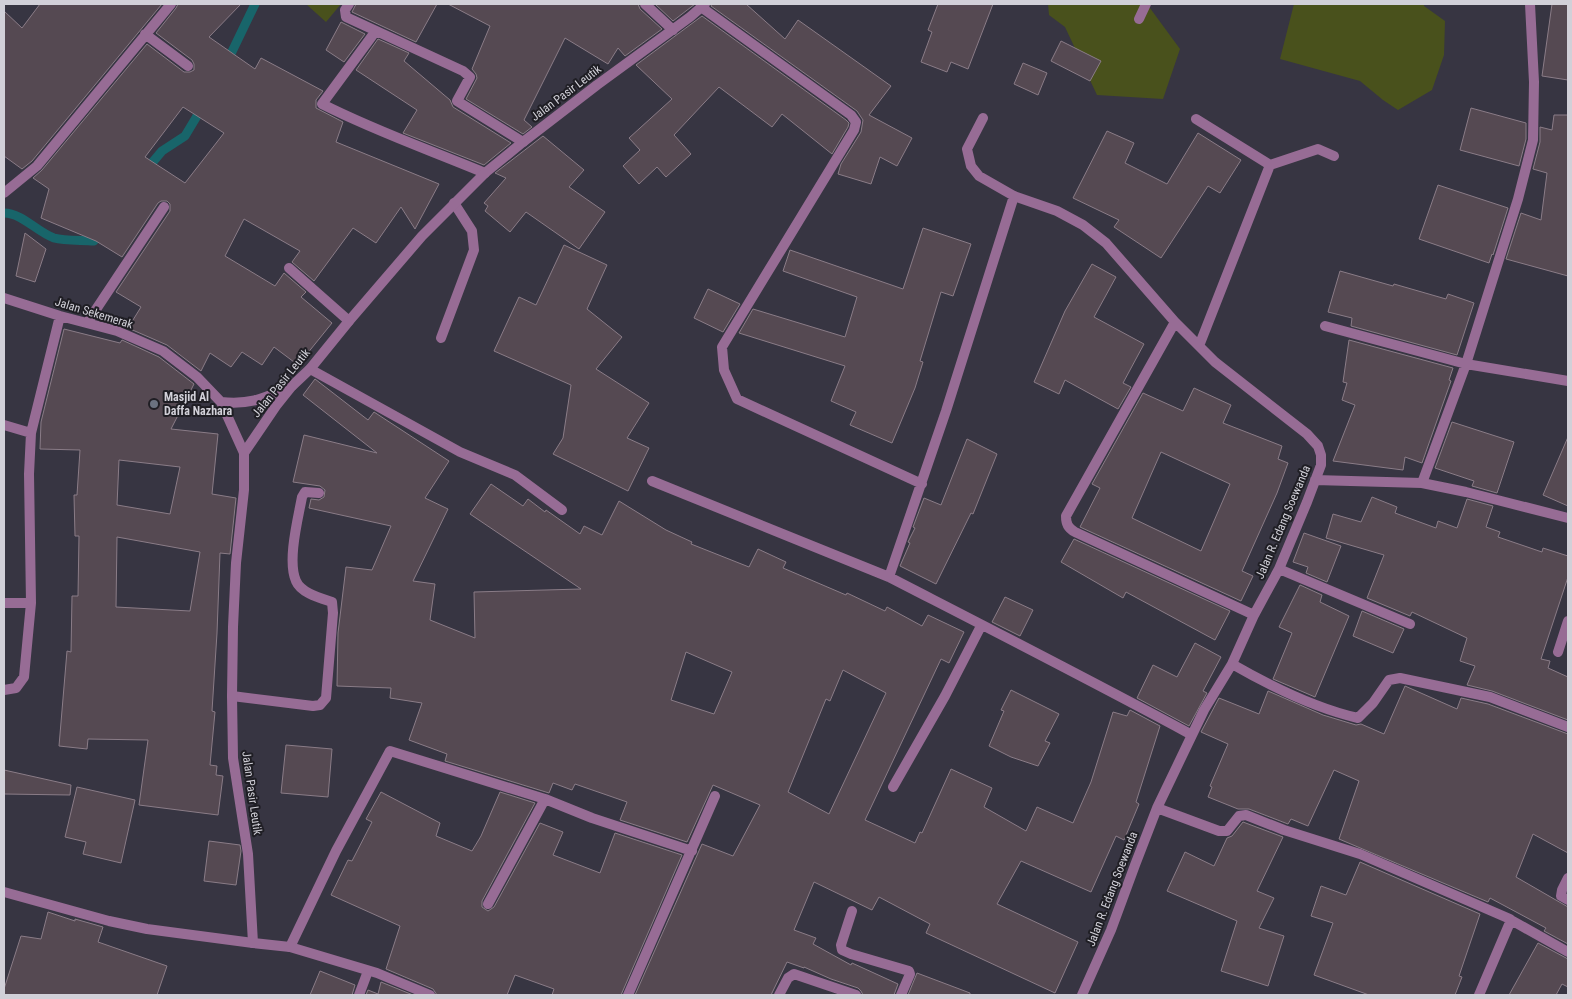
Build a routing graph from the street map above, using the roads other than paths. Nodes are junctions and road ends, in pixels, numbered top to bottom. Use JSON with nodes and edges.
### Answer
{"nodes":[{"id":1,"x":171,"y":4,"type":"edge"},
{"id":2,"x":349,"y":4,"type":"edge"},
{"id":3,"x":645,"y":4,"type":"edge"},
{"id":4,"x":1146,"y":4,"type":"edge"},
{"id":5,"x":1530,"y":4,"type":"edge"},
{"id":6,"x":703,"y":5,"type":"edge"},
{"id":7,"x":1139,"y":19,"type":"dead end"},
{"id":8,"x":673,"y":30,"type":"junction"},
{"id":9,"x":375,"y":32,"type":"junction"},
{"id":10,"x":145,"y":34,"type":"junction"},
{"id":11,"x":188,"y":66,"type":"dead end"},
{"id":12,"x":983,"y":118,"type":"dead end"},
{"id":13,"x":1196,"y":120,"type":"dead end"},
{"id":14,"x":523,"y":142,"type":"junction"},
{"id":15,"x":1334,"y":156,"type":"dead end"},
{"id":16,"x":1270,"y":165,"type":"junction"},
{"id":17,"x":485,"y":173,"type":"junction"},
{"id":18,"x":4,"y":193,"type":"edge"},
{"id":19,"x":1014,"y":196,"type":"junction"},
{"id":20,"x":454,"y":203,"type":"junction"},
{"id":21,"x":164,"y":207,"type":"dead end"},
{"id":22,"x":289,"y":268,"type":"dead end"},
{"id":23,"x":4,"y":298,"type":"edge"},
{"id":24,"x":60,"y":316,"type":"junction"},
{"id":25,"x":348,"y":321,"type":"junction"},
{"id":26,"x":1175,"y":322,"type":"junction"},
{"id":27,"x":87,"y":324,"type":"junction"},
{"id":28,"x":1325,"y":326,"type":"dead end"},
{"id":29,"x":441,"y":338,"type":"dead end"},
{"id":30,"x":1199,"y":346,"type":"junction"},
{"id":31,"x":1466,"y":364,"type":"junction"},
{"id":32,"x":310,"y":369,"type":"junction"},
{"id":33,"x":1568,"y":381,"type":"edge"},
{"id":34,"x":292,"y":386,"type":"junction"},
{"id":35,"x":221,"y":402,"type":"junction"},
{"id":36,"x":4,"y":425,"type":"edge"},
{"id":37,"x":31,"y":433,"type":"junction"},
{"id":38,"x":244,"y":453,"type":"junction"},
{"id":39,"x":652,"y":480,"type":"dead end"},
{"id":40,"x":1315,"y":480,"type":"junction"},
{"id":41,"x":1422,"y":483,"type":"junction"},
{"id":42,"x":922,"y":484,"type":"junction"},
{"id":43,"x":319,"y":493,"type":"dead end"},
{"id":44,"x":562,"y":510,"type":"dead end"},
{"id":45,"x":1568,"y":518,"type":"edge"},
{"id":46,"x":1279,"y":569,"type":"junction"},
{"id":47,"x":889,"y":577,"type":"junction"},
{"id":48,"x":4,"y":603,"type":"edge"},
{"id":49,"x":31,"y":604,"type":"junction"},
{"id":50,"x":1254,"y":616,"type":"junction"},
{"id":51,"x":1568,"y":620,"type":"edge"},
{"id":52,"x":1410,"y":624,"type":"dead end"},
{"id":53,"x":981,"y":626,"type":"junction"},
{"id":54,"x":1558,"y":652,"type":"dead end"},
{"id":55,"x":1232,"y":664,"type":"junction"},
{"id":56,"x":4,"y":690,"type":"edge"},
{"id":57,"x":232,"y":696,"type":"junction"},
{"id":58,"x":1568,"y":727,"type":"edge"},
{"id":59,"x":1192,"y":735,"type":"junction"},
{"id":60,"x":894,"y":787,"type":"dead end"},
{"id":61,"x":715,"y":796,"type":"dead end"},
{"id":62,"x":545,"y":799,"type":"junction"},
{"id":63,"x":1157,"y":808,"type":"junction"},
{"id":64,"x":692,"y":851,"type":"junction"},
{"id":65,"x":1568,"y":878,"type":"edge"},
{"id":66,"x":4,"y":892,"type":"edge"},
{"id":67,"x":1568,"y":900,"type":"edge"},
{"id":68,"x":488,"y":904,"type":"dead end"},
{"id":69,"x":852,"y":911,"type":"dead end"},
{"id":70,"x":1510,"y":919,"type":"dead end"},
{"id":71,"x":253,"y":943,"type":"junction"},
{"id":72,"x":290,"y":948,"type":"junction"},
{"id":73,"x":1568,"y":952,"type":"edge"},
{"id":74,"x":368,"y":972,"type":"junction"},
{"id":75,"x":359,"y":995,"type":"edge"},
{"id":76,"x":430,"y":995,"type":"edge"},
{"id":77,"x":628,"y":995,"type":"edge"},
{"id":78,"x":779,"y":995,"type":"edge"},
{"id":79,"x":856,"y":995,"type":"edge"},
{"id":80,"x":901,"y":995,"type":"edge"},
{"id":81,"x":1082,"y":995,"type":"edge"},
{"id":82,"x":1479,"y":995,"type":"edge"}],
"edges":[{"from":1,"to":10,"type":"street"},
{"from":2,"to":9,"type":"street"},
{"from":3,"to":8,"type":"street"},
{"from":4,"to":7,"type":"street"},
{"from":5,"to":31,"type":"street"},
{"from":6,"to":8,"type":"street","name":"Jalan Pasir Leutik"},
{"from":6,"to":42,"type":"street"},
{"from":8,"to":14,"type":"street","name":"Jalan Pasir Leutik"},
{"from":9,"to":14,"type":"street"},
{"from":9,"to":17,"type":"street"},
{"from":10,"to":11,"type":"street"},
{"from":10,"to":18,"type":"street"},
{"from":12,"to":19,"type":"street","name":"Jalan R. Edang Soewanda"},
{"from":13,"to":16,"type":"street"},
{"from":14,"to":17,"type":"street","name":"Jalan Pasir Leutik"},
{"from":15,"to":16,"type":"street"},
{"from":16,"to":30,"type":"street"},
{"from":17,"to":20,"type":"street","name":"Jalan Pasir Leutik"},
{"from":19,"to":26,"type":"street","name":"Jalan R. Edang Soewanda"},
{"from":19,"to":42,"type":"street"},
{"from":20,"to":25,"type":"street","name":"Jalan Pasir Leutik"},
{"from":20,"to":29,"type":"street"},
{"from":21,"to":27,"type":"street"},
{"from":22,"to":25,"type":"street"},
{"from":23,"to":24,"type":"street","name":"Jalan Sekemerak"},
{"from":24,"to":27,"type":"street","name":"Jalan Sekemerak"},
{"from":24,"to":37,"type":"street"},
{"from":25,"to":32,"type":"street","name":"Jalan Pasir Leutik"},
{"from":26,"to":30,"type":"street","name":"Jalan R. Edang Soewanda"},
{"from":26,"to":50,"type":"street"},
{"from":27,"to":35,"type":"street","name":"Jalan Sekemerak"},
{"from":28,"to":31,"type":"street"},
{"from":30,"to":40,"type":"street","name":"Jalan R. Edang Soewanda"},
{"from":31,"to":33,"type":"street"},
{"from":31,"to":41,"type":"street"},
{"from":32,"to":34,"type":"street","name":"Jalan Pasir Leutik"},
{"from":32,"to":44,"type":"street"},
{"from":34,"to":35,"type":"street"},
{"from":34,"to":38,"type":"street","name":"Jalan Pasir Leutik"},
{"from":35,"to":38,"type":"street","name":"Jalan Sekemerak"},
{"from":36,"to":37,"type":"street"},
{"from":37,"to":49,"type":"street"},
{"from":38,"to":57,"type":"street","name":"Jalan Pasir Leutik"},
{"from":39,"to":47,"type":"street"},
{"from":40,"to":41,"type":"street"},
{"from":40,"to":46,"type":"street","name":"Jalan R. Edang Soewanda"},
{"from":41,"to":45,"type":"street"},
{"from":42,"to":47,"type":"street"},
{"from":43,"to":57,"type":"street"},
{"from":46,"to":50,"type":"street","name":"Jalan R. Edang Soewanda"},
{"from":46,"to":52,"type":"street"},
{"from":47,"to":53,"type":"street"},
{"from":48,"to":49,"type":"street"},
{"from":49,"to":56,"type":"street"},
{"from":50,"to":55,"type":"street","name":"Jalan R. Edang Soewanda"},
{"from":51,"to":54,"type":"street"},
{"from":53,"to":59,"type":"street"},
{"from":53,"to":60,"type":"street"},
{"from":55,"to":58,"type":"street"},
{"from":55,"to":59,"type":"street","name":"Jalan R. Edang Soewanda"},
{"from":57,"to":71,"type":"street","name":"Jalan Pasir Leutik"},
{"from":59,"to":63,"type":"street","name":"Jalan R. Edang Soewanda"},
{"from":61,"to":64,"type":"street"},
{"from":62,"to":64,"type":"street"},
{"from":62,"to":68,"type":"street"},
{"from":62,"to":72,"type":"street"},
{"from":63,"to":70,"type":"street"},
{"from":63,"to":81,"type":"street","name":"Jalan R. Edang Soewanda"},
{"from":64,"to":77,"type":"street"},
{"from":65,"to":67,"type":"street"},
{"from":66,"to":71,"type":"street"},
{"from":69,"to":80,"type":"street"},
{"from":71,"to":72,"type":"street"},
{"from":72,"to":74,"type":"street"},
{"from":73,"to":82,"type":"street"},
{"from":74,"to":75,"type":"street"},
{"from":74,"to":76,"type":"street"},
{"from":78,"to":79,"type":"street"}]}
